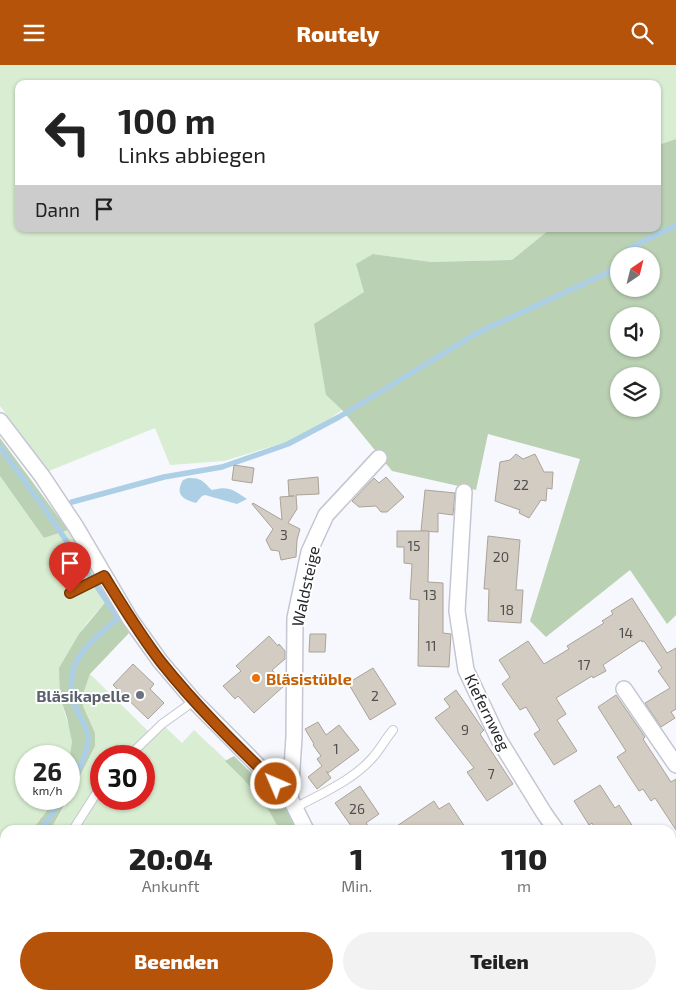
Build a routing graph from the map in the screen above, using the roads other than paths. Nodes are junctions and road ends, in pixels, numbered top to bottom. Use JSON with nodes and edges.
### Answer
{"nodes":[{"id":1,"x":0,"y":421,"type":"edge"},
{"id":2,"x":379,"y":458,"type":"dead end"},
{"id":3,"x":464,"y":492,"type":"dead end"},
{"id":4,"x":100,"y":578,"type":"junction"},
{"id":5,"x":70,"y":593,"type":"dead end"},
{"id":6,"x":624,"y":689,"type":"dead end"},
{"id":7,"x":194,"y":701,"type":"junction"},
{"id":8,"x":393,"y":730,"type":"dead end"},
{"id":9,"x":140,"y":745,"type":"edge"},
{"id":10,"x":676,"y":765,"type":"edge"},
{"id":11,"x":90,"y":803,"type":"edge"},
{"id":12,"x":292,"y":803,"type":"junction"},
{"id":13,"x":76,"y":825,"type":"edge"},
{"id":14,"x":303,"y":825,"type":"edge"},
{"id":15,"x":553,"y":825,"type":"edge"}],
"edges":[{"from":1,"to":4,"type":"street"},
{"from":2,"to":12,"type":"street","name":"Waldsteige"},
{"from":3,"to":15,"type":"street","name":"Kiefernweg"},
{"from":4,"to":5,"type":"lane"},
{"from":4,"to":7,"type":"street"},
{"from":6,"to":10,"type":"street"},
{"from":7,"to":9,"type":"lane"},
{"from":7,"to":12,"type":"street"},
{"from":8,"to":12,"type":"lane"},
{"from":11,"to":13,"type":"lane"},
{"from":12,"to":14,"type":"street"}]}
